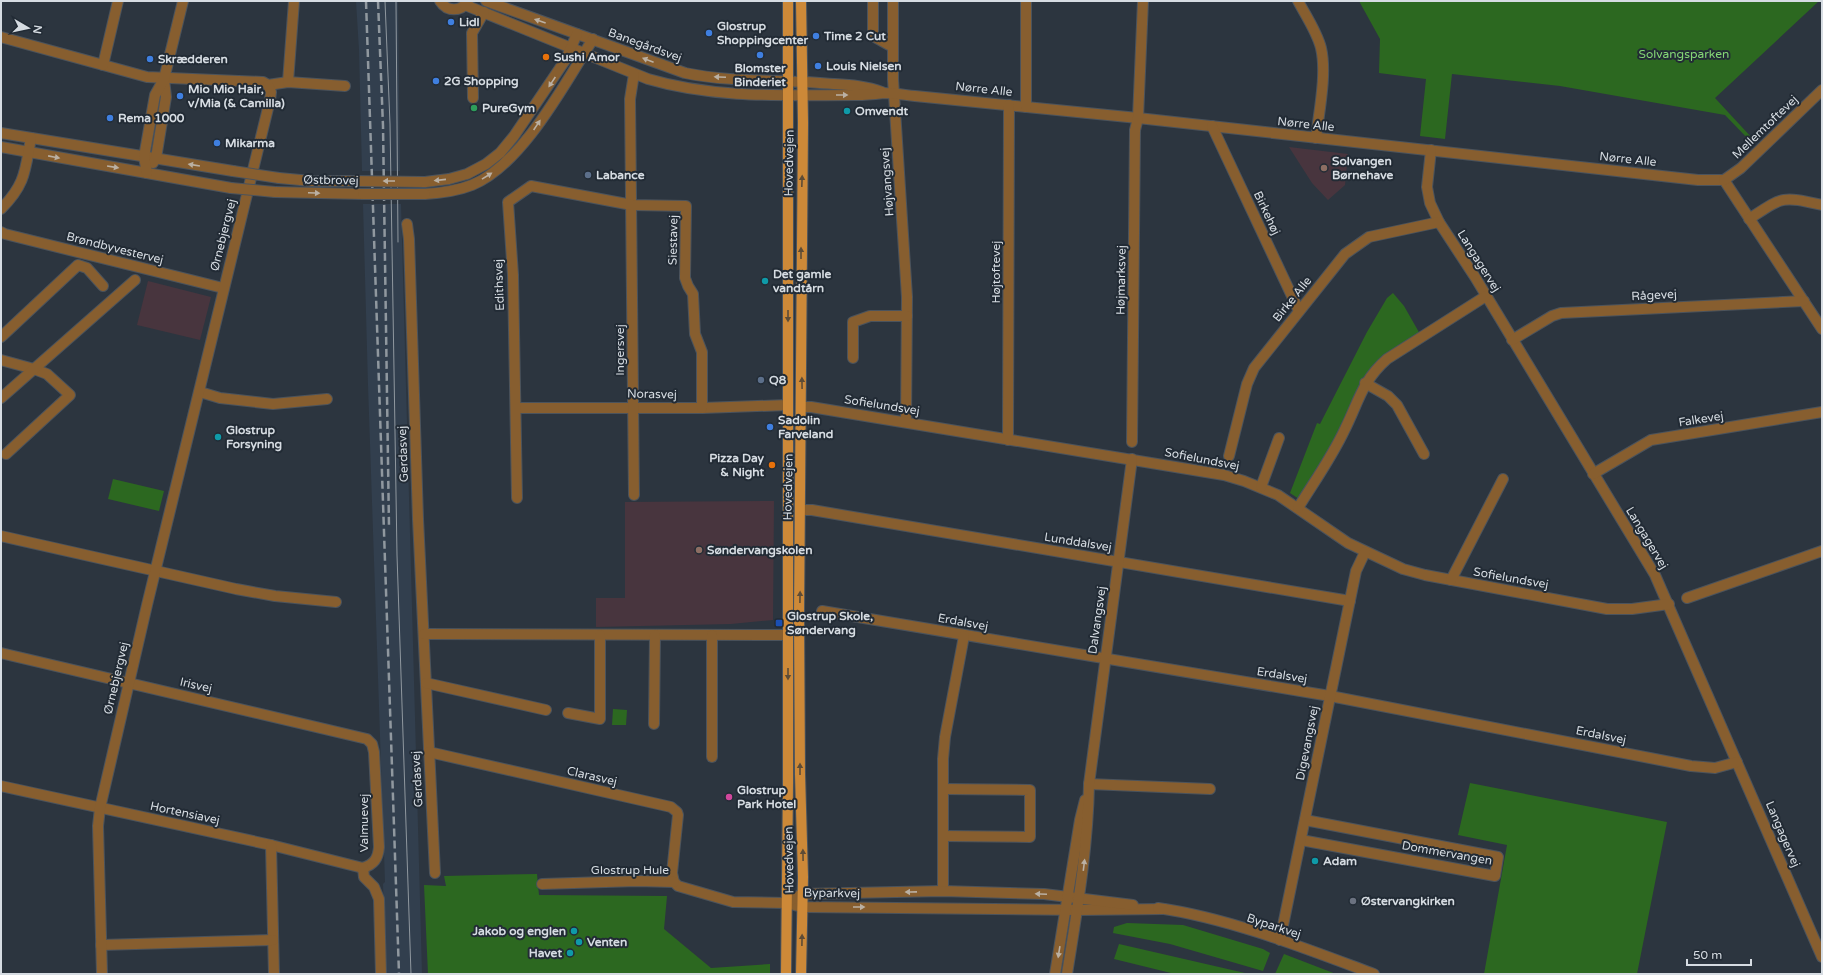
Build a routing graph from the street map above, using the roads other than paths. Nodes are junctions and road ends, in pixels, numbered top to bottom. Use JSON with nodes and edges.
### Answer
{"nodes":[{"id":1,"x":118,"y":1,"type":"edge"},
{"id":2,"x":183,"y":1,"type":"edge"},
{"id":3,"x":294,"y":1,"type":"edge"},
{"id":4,"x":440,"y":1,"type":"edge"},
{"id":5,"x":486,"y":1,"type":"edge"},
{"id":6,"x":788,"y":1,"type":"edge"},
{"id":7,"x":801,"y":1,"type":"edge"},
{"id":8,"x":873,"y":1,"type":"edge"},
{"id":9,"x":894,"y":1,"type":"edge"},
{"id":10,"x":1026,"y":1,"type":"edge"},
{"id":11,"x":1143,"y":1,"type":"edge"},
{"id":12,"x":1298,"y":1,"type":"edge"},
{"id":13,"x":466,"y":3,"type":"edge"},
{"id":14,"x":484,"y":12,"type":"junction"},
{"id":15,"x":577,"y":34,"type":"junction"},
{"id":16,"x":1,"y":37,"type":"edge"},
{"id":17,"x":593,"y":39,"type":"junction"},
{"id":18,"x":894,"y":46,"type":"junction"},
{"id":19,"x":571,"y":48,"type":"junction"},
{"id":20,"x":584,"y":53,"type":"junction"},
{"id":21,"x":103,"y":65,"type":"junction"},
{"id":22,"x":634,"y":74,"type":"junction"},
{"id":23,"x":164,"y":79,"type":"junction"},
{"id":24,"x":787,"y":80,"type":"junction"},
{"id":25,"x":803,"y":81,"type":"junction"},
{"id":26,"x":288,"y":82,"type":"junction"},
{"id":27,"x":268,"y":86,"type":"junction"},
{"id":28,"x":345,"y":86,"type":"dead end"},
{"id":29,"x":1822,"y":90,"type":"edge"},
{"id":30,"x":889,"y":94,"type":"junction"},
{"id":31,"x":787,"y":95,"type":"junction"},
{"id":32,"x":803,"y":96,"type":"junction"},
{"id":33,"x":473,"y":98,"type":"dead end"},
{"id":34,"x":1009,"y":105,"type":"junction"},
{"id":35,"x":1026,"y":106,"type":"junction"},
{"id":36,"x":1138,"y":118,"type":"junction"},
{"id":37,"x":1212,"y":126,"type":"junction"},
{"id":38,"x":1,"y":133,"type":"edge"},
{"id":39,"x":31,"y":138,"type":"junction"},
{"id":40,"x":1316,"y":138,"type":"junction"},
{"id":41,"x":1,"y":147,"type":"edge"},
{"id":42,"x":1431,"y":150,"type":"junction"},
{"id":43,"x":28,"y":152,"type":"junction"},
{"id":44,"x":144,"y":157,"type":"junction"},
{"id":45,"x":156,"y":158,"type":"junction"},
{"id":46,"x":147,"y":173,"type":"junction"},
{"id":47,"x":1724,"y":180,"type":"junction"},
{"id":48,"x":632,"y":205,"type":"junction"},
{"id":49,"x":1822,"y":206,"type":"edge"},
{"id":50,"x":1,"y":209,"type":"edge"},
{"id":51,"x":1749,"y":219,"type":"junction"},
{"id":52,"x":1439,"y":222,"type":"junction"},
{"id":53,"x":407,"y":224,"type":"dead end"},
{"id":54,"x":1,"y":232,"type":"edge"},
{"id":55,"x":134,"y":280,"type":"dead end"},
{"id":56,"x":103,"y":286,"type":"dead end"},
{"id":57,"x":223,"y":288,"type":"junction"},
{"id":58,"x":1486,"y":296,"type":"junction"},
{"id":59,"x":1804,"y":301,"type":"junction"},
{"id":60,"x":1299,"y":310,"type":"junction"},
{"id":61,"x":907,"y":316,"type":"junction"},
{"id":62,"x":1822,"y":329,"type":"edge"},
{"id":63,"x":1,"y":337,"type":"edge"},
{"id":64,"x":1512,"y":340,"type":"junction"},
{"id":65,"x":853,"y":358,"type":"dead end"},
{"id":66,"x":1,"y":360,"type":"edge"},
{"id":67,"x":34,"y":369,"type":"junction"},
{"id":68,"x":1365,"y":383,"type":"junction"},
{"id":69,"x":200,"y":392,"type":"junction"},
{"id":70,"x":1,"y":398,"type":"edge"},
{"id":71,"x":328,"y":399,"type":"dead end"},
{"id":72,"x":788,"y":405,"type":"junction"},
{"id":73,"x":633,"y":406,"type":"junction"},
{"id":74,"x":802,"y":407,"type":"junction"},
{"id":75,"x":516,"y":408,"type":"junction"},
{"id":76,"x":702,"y":408,"type":"junction"},
{"id":77,"x":1822,"y":412,"type":"edge"},
{"id":78,"x":906,"y":422,"type":"junction"},
{"id":79,"x":1279,"y":438,"type":"dead end"},
{"id":80,"x":1008,"y":440,"type":"junction"},
{"id":81,"x":1132,"y":442,"type":"dead end"},
{"id":82,"x":6,"y":454,"type":"dead end"},
{"id":83,"x":1424,"y":454,"type":"dead end"},
{"id":84,"x":1229,"y":456,"type":"dead end"},
{"id":85,"x":1132,"y":459,"type":"junction"},
{"id":86,"x":1593,"y":474,"type":"junction"},
{"id":87,"x":1503,"y":479,"type":"dead end"},
{"id":88,"x":1261,"y":487,"type":"junction"},
{"id":89,"x":634,"y":495,"type":"dead end"},
{"id":90,"x":801,"y":496,"type":"junction"},
{"id":91,"x":517,"y":498,"type":"dead end"},
{"id":92,"x":1298,"y":508,"type":"junction"},
{"id":93,"x":801,"y":510,"type":"junction"},
{"id":94,"x":1,"y":536,"type":"edge"},
{"id":95,"x":1822,"y":551,"type":"edge"},
{"id":96,"x":1366,"y":552,"type":"junction"},
{"id":97,"x":1118,"y":562,"type":"junction"},
{"id":98,"x":155,"y":571,"type":"junction"},
{"id":99,"x":1451,"y":580,"type":"junction"},
{"id":100,"x":1687,"y":598,"type":"dead end"},
{"id":101,"x":1350,"y":601,"type":"junction"},
{"id":102,"x":336,"y":602,"type":"dead end"},
{"id":103,"x":1669,"y":604,"type":"junction"},
{"id":104,"x":822,"y":611,"type":"dead end"},
{"id":105,"x":424,"y":634,"type":"junction"},
{"id":106,"x":600,"y":635,"type":"junction"},
{"id":107,"x":655,"y":635,"type":"junction"},
{"id":108,"x":712,"y":635,"type":"junction"},
{"id":109,"x":788,"y":635,"type":"junction"},
{"id":110,"x":964,"y":636,"type":"junction"},
{"id":111,"x":1,"y":653,"type":"edge"},
{"id":112,"x":1104,"y":659,"type":"junction"},
{"id":113,"x":128,"y":683,"type":"junction"},
{"id":114,"x":426,"y":683,"type":"junction"},
{"id":115,"x":1330,"y":696,"type":"junction"},
{"id":116,"x":546,"y":710,"type":"dead end"},
{"id":117,"x":568,"y":713,"type":"dead end"},
{"id":118,"x":654,"y":724,"type":"dead end"},
{"id":119,"x":429,"y":752,"type":"junction"},
{"id":120,"x":375,"y":755,"type":"joint"},
{"id":121,"x":712,"y":757,"type":"dead end"},
{"id":122,"x":1738,"y":762,"type":"junction"},
{"id":123,"x":1089,"y":784,"type":"junction"},
{"id":124,"x":1,"y":786,"type":"edge"},
{"id":125,"x":943,"y":789,"type":"junction"},
{"id":126,"x":1210,"y":789,"type":"dead end"},
{"id":127,"x":100,"y":808,"type":"junction"},
{"id":128,"x":1305,"y":820,"type":"junction"},
{"id":129,"x":943,"y":836,"type":"junction"},
{"id":130,"x":1301,"y":840,"type":"junction"},
{"id":131,"x":271,"y":845,"type":"junction"},
{"id":132,"x":363,"y":868,"type":"junction"},
{"id":133,"x":435,"y":874,"type":"dead end"},
{"id":134,"x":674,"y":882,"type":"junction"},
{"id":135,"x":542,"y":884,"type":"dead end"},
{"id":136,"x":943,"y":891,"type":"junction"},
{"id":137,"x":802,"y":894,"type":"junction"},
{"id":138,"x":1067,"y":896,"type":"junction"},
{"id":139,"x":1080,"y":897,"type":"junction"},
{"id":140,"x":786,"y":903,"type":"junction"},
{"id":141,"x":802,"y":907,"type":"junction"},
{"id":142,"x":1164,"y":909,"type":"junction"},
{"id":143,"x":1065,"y":910,"type":"junction"},
{"id":144,"x":1078,"y":910,"type":"junction"},
{"id":145,"x":274,"y":940,"type":"junction"},
{"id":146,"x":1280,"y":940,"type":"junction"},
{"id":147,"x":100,"y":945,"type":"junction"},
{"id":148,"x":1822,"y":957,"type":"edge"},
{"id":149,"x":102,"y":974,"type":"edge"},
{"id":150,"x":274,"y":974,"type":"edge"},
{"id":151,"x":381,"y":974,"type":"edge"},
{"id":152,"x":786,"y":974,"type":"edge"},
{"id":153,"x":801,"y":974,"type":"edge"},
{"id":154,"x":1056,"y":974,"type":"edge"},
{"id":155,"x":1068,"y":974,"type":"edge"},
{"id":156,"x":1374,"y":974,"type":"edge"}],
"edges":[{"from":1,"to":21,"type":"street"},
{"from":2,"to":23,"type":"street"},
{"from":3,"to":26,"type":"street"},
{"from":4,"to":13,"type":"street"},
{"from":15,"to":5,"type":"street","name":"Banegårdsvej","one_way":true},
{"from":6,"to":24,"type":"main road","name":"Hovedvejen"},
{"from":7,"to":25,"type":"main road","name":"Hovedvejen"},
{"from":8,"to":18,"type":"street"},
{"from":9,"to":18,"type":"street","name":"Højvangsvej"},
{"from":10,"to":35,"type":"street"},
{"from":11,"to":36,"type":"street","name":"Højmarksvej"},
{"from":12,"to":40,"type":"street"},
{"from":13,"to":14,"type":"street"},
{"from":14,"to":19,"type":"street"},
{"from":14,"to":33,"type":"street"},
{"from":15,"to":17,"type":"street","name":"Banegårdsvej"},
{"from":15,"to":19,"type":"street","name":"Østbrovej"},
{"from":16,"to":21,"type":"street"},
{"from":17,"to":20,"type":"street","name":"Østbrovej"},
{"from":24,"to":17,"type":"street","name":"Banegårdsvej","one_way":true},
{"from":18,"to":30,"type":"street","name":"Højvangsvej"},
{"from":19,"to":20,"type":"street"},
{"from":19,"to":45,"type":"street","name":"Østbrovej","one_way":true,"bridge":true},
{"from":20,"to":22,"type":"street"},
{"from":46,"to":20,"type":"street","name":"Østbrovej","one_way":true,"bridge":true},
{"from":21,"to":23,"type":"street"},
{"from":22,"to":31,"type":"street"},
{"from":22,"to":48,"type":"street"},
{"from":23,"to":27,"type":"street"},
{"from":23,"to":44,"type":"street"},
{"from":23,"to":45,"type":"street"},
{"from":24,"to":25,"type":"street","name":"Banegårdsvej"},
{"from":24,"to":31,"type":"main road","name":"Hovedvejen"},
{"from":25,"to":30,"type":"street","name":"Nørre Alle"},
{"from":25,"to":32,"type":"main road","name":"Hovedvejen"},
{"from":26,"to":27,"type":"street"},
{"from":26,"to":28,"type":"street"},
{"from":27,"to":57,"type":"street","name":"Ørnebjergvej"},
{"from":29,"to":47,"type":"street","name":"Mellemtoftevej"},
{"from":32,"to":30,"type":"street","name":"Nørre Alle","one_way":true},
{"from":30,"to":34,"type":"street","name":"Nørre Alle"},
{"from":30,"to":61,"type":"street","name":"Højvangsvej"},
{"from":31,"to":32,"type":"street","name":"Nørre Alle"},
{"from":31,"to":72,"type":"main road","name":"Hovedvejen","one_way":true},
{"from":74,"to":32,"type":"main road","name":"Hovedvejen","one_way":true},
{"from":34,"to":35,"type":"street","name":"Nørre Alle"},
{"from":34,"to":80,"type":"street","name":"Højtoftevej"},
{"from":35,"to":36,"type":"street","name":"Nørre Alle"},
{"from":36,"to":37,"type":"street","name":"Nørre Alle"},
{"from":36,"to":81,"type":"street","name":"Højmarksvej"},
{"from":37,"to":40,"type":"street","name":"Nørre Alle"},
{"from":37,"to":60,"type":"street","name":"Birkehøj"},
{"from":38,"to":39,"type":"street","name":"Østbrovej"},
{"from":39,"to":43,"type":"street"},
{"from":39,"to":44,"type":"street","name":"Østbrovej"},
{"from":40,"to":42,"type":"street","name":"Nørre Alle"},
{"from":41,"to":43,"type":"street","name":"Østbrovej"},
{"from":42,"to":47,"type":"street","name":"Nørre Alle"},
{"from":42,"to":52,"type":"street","name":"Langagervej"},
{"from":43,"to":46,"type":"street","name":"Østbrovej","one_way":true},
{"from":43,"to":50,"type":"street"},
{"from":44,"to":45,"type":"street","name":"Østbrovej"},
{"from":44,"to":46,"type":"street"},
{"from":45,"to":46,"type":"street"},
{"from":47,"to":51,"type":"street"},
{"from":48,"to":73,"type":"street","name":"Ingersvej"},
{"from":48,"to":75,"type":"street","name":"Edithsvej"},
{"from":48,"to":76,"type":"street","name":"Siestavej"},
{"from":49,"to":51,"type":"street"},
{"from":51,"to":59,"type":"street"},
{"from":52,"to":58,"type":"street","name":"Langagervej"},
{"from":52,"to":60,"type":"street","name":"Birke Alle"},
{"from":53,"to":105,"type":"street","name":"Gerdasvej"},
{"from":54,"to":57,"type":"street","name":"Brøndbyvestervej"},
{"from":55,"to":67,"type":"street"},
{"from":56,"to":63,"type":"street"},
{"from":57,"to":69,"type":"street","name":"Ørnebjergvej"},
{"from":58,"to":64,"type":"street","name":"Langagervej"},
{"from":58,"to":68,"type":"street"},
{"from":59,"to":62,"type":"street"},
{"from":59,"to":64,"type":"street","name":"Rågevej"},
{"from":60,"to":84,"type":"street","name":"Birke Alle"},
{"from":61,"to":65,"type":"street"},
{"from":61,"to":78,"type":"street","name":"Højvangsvej"},
{"from":64,"to":86,"type":"street","name":"Langagervej"},
{"from":66,"to":67,"type":"street"},
{"from":67,"to":70,"type":"street"},
{"from":67,"to":82,"type":"street"},
{"from":68,"to":83,"type":"street"},
{"from":68,"to":92,"type":"street"},
{"from":69,"to":71,"type":"street"},
{"from":69,"to":98,"type":"street","name":"Ørnebjergvej"},
{"from":72,"to":76,"type":"street","name":"Norasvej"},
{"from":72,"to":90,"type":"main road"},
{"from":72,"to":109,"type":"main road","name":"Hovedvejen"},
{"from":73,"to":75,"type":"street","name":"Norasvej"},
{"from":73,"to":76,"type":"street","name":"Norasvej"},
{"from":73,"to":89,"type":"street","name":"Ingersvej"},
{"from":74,"to":78,"type":"street","name":"Sofielundsvej"},
{"from":74,"to":90,"type":"main road","name":"Hovedvejen"},
{"from":75,"to":91,"type":"street","name":"Edithsvej"},
{"from":77,"to":86,"type":"street","name":"Falkevej"},
{"from":78,"to":80,"type":"street","name":"Sofielundsvej"},
{"from":79,"to":88,"type":"street"},
{"from":80,"to":85,"type":"street","name":"Sofielundsvej"},
{"from":85,"to":88,"type":"street","name":"Sofielundsvej"},
{"from":85,"to":97,"type":"street","name":"Dalvangsvej"},
{"from":86,"to":103,"type":"street","name":"Langagervej"},
{"from":87,"to":99,"type":"street"},
{"from":88,"to":92,"type":"street","name":"Sofielundsvej"},
{"from":90,"to":93,"type":"main road","name":"Hovedvejen"},
{"from":92,"to":96,"type":"street","name":"Sofielundsvej"},
{"from":93,"to":97,"type":"street","name":"Lunddalsvej"},
{"from":137,"to":93,"type":"main road","name":"Hovedvejen","one_way":true},
{"from":94,"to":98,"type":"street"},
{"from":95,"to":100,"type":"street"},
{"from":96,"to":99,"type":"street","name":"Sofielundsvej"},
{"from":96,"to":101,"type":"street","name":"Digevangsvej"},
{"from":97,"to":101,"type":"street","name":"Lunddalsvej"},
{"from":97,"to":112,"type":"street","name":"Dalvangsvej"},
{"from":98,"to":102,"type":"street"},
{"from":98,"to":113,"type":"street","name":"Ørnebjergvej"},
{"from":99,"to":103,"type":"street","name":"Sofielundsvej"},
{"from":101,"to":115,"type":"street","name":"Digevangsvej"},
{"from":103,"to":122,"type":"street","name":"Langagervej"},
{"from":104,"to":110,"type":"street","name":"Erdalsvej"},
{"from":105,"to":106,"type":"street"},
{"from":105,"to":114,"type":"street","name":"Gerdasvej"},
{"from":106,"to":107,"type":"street"},
{"from":106,"to":117,"type":"street"},
{"from":107,"to":108,"type":"street"},
{"from":107,"to":118,"type":"street"},
{"from":108,"to":109,"type":"street"},
{"from":108,"to":121,"type":"street"},
{"from":109,"to":140,"type":"main road","name":"Hovedvejen","one_way":true},
{"from":110,"to":112,"type":"street","name":"Erdalsvej"},
{"from":110,"to":125,"type":"street"},
{"from":111,"to":113,"type":"street","name":"Irisvej"},
{"from":112,"to":115,"type":"street","name":"Erdalsvej"},
{"from":112,"to":123,"type":"street","name":"Dalvangsvej"},
{"from":113,"to":120,"type":"street","name":"Irisvej"},
{"from":113,"to":127,"type":"street","name":"Ørnebjergvej"},
{"from":114,"to":116,"type":"street"},
{"from":114,"to":119,"type":"street","name":"Gerdasvej"},
{"from":115,"to":122,"type":"street","name":"Erdalsvej"},
{"from":115,"to":128,"type":"street","name":"Digevangsvej"},
{"from":119,"to":133,"type":"street","name":"Gerdasvej"},
{"from":119,"to":134,"type":"street","name":"Clarasvej"},
{"from":120,"to":132,"type":"street","name":"Valmuevej"},
{"from":122,"to":148,"type":"street","name":"Langagervej"},
{"from":123,"to":126,"type":"street"},
{"from":123,"to":138,"type":"street","name":"Dalvangsvej"},
{"from":139,"to":123,"type":"street","name":"Dalvangsvej","one_way":true},
{"from":124,"to":127,"type":"street","name":"Hortensiavej"},
{"from":125,"to":129,"type":"street"},
{"from":125,"to":129,"type":"street"},
{"from":127,"to":131,"type":"street","name":"Hortensiavej"},
{"from":127,"to":147,"type":"street","name":"Ørnebjergvej"},
{"from":128,"to":130,"type":"street","name":"Digevangsvej"},
{"from":128,"to":130,"type":"street","name":"Dommervangen"},
{"from":129,"to":136,"type":"street"},
{"from":130,"to":146,"type":"street","name":"Digevangsvej"},
{"from":131,"to":132,"type":"street","name":"Hortensiavej"},
{"from":131,"to":145,"type":"street"},
{"from":132,"to":151,"type":"street","name":"Valmuevej"},
{"from":134,"to":135,"type":"street","name":"Glostrup Hule"},
{"from":134,"to":140,"type":"street","name":"Glostrup Hule"},
{"from":136,"to":137,"type":"street","name":"Byparkvej","one_way":true},
{"from":138,"to":136,"type":"street","name":"Byparkvej","one_way":true},
{"from":137,"to":140,"type":"street","name":"Byparkvej"},
{"from":137,"to":141,"type":"main road","name":"Hovedvejen"},
{"from":138,"to":139,"type":"street","name":"Byparkvej"},
{"from":138,"to":143,"type":"street","name":"Dalvangsvej"},
{"from":139,"to":142,"type":"street","name":"Byparkvej"},
{"from":139,"to":144,"type":"street","name":"Dalvangsvej"},
{"from":140,"to":141,"type":"street","name":"Byparkvej"},
{"from":140,"to":152,"type":"main road","name":"Hovedvejen"},
{"from":141,"to":143,"type":"street","name":"Byparkvej","one_way":true},
{"from":153,"to":141,"type":"main road","name":"Hovedvejen","one_way":true},
{"from":142,"to":144,"type":"street","name":"Byparkvej"},
{"from":142,"to":146,"type":"street","name":"Byparkvej"},
{"from":143,"to":144,"type":"street","name":"Byparkvej"},
{"from":143,"to":154,"type":"street","name":"Dalvangsvej","one_way":true},
{"from":144,"to":155,"type":"street","name":"Dalvangsvej"},
{"from":145,"to":147,"type":"street"},
{"from":145,"to":150,"type":"street"},
{"from":146,"to":156,"type":"street","name":"Byparkvej"},
{"from":147,"to":149,"type":"street","name":"Ørnebjergvej"}]}
